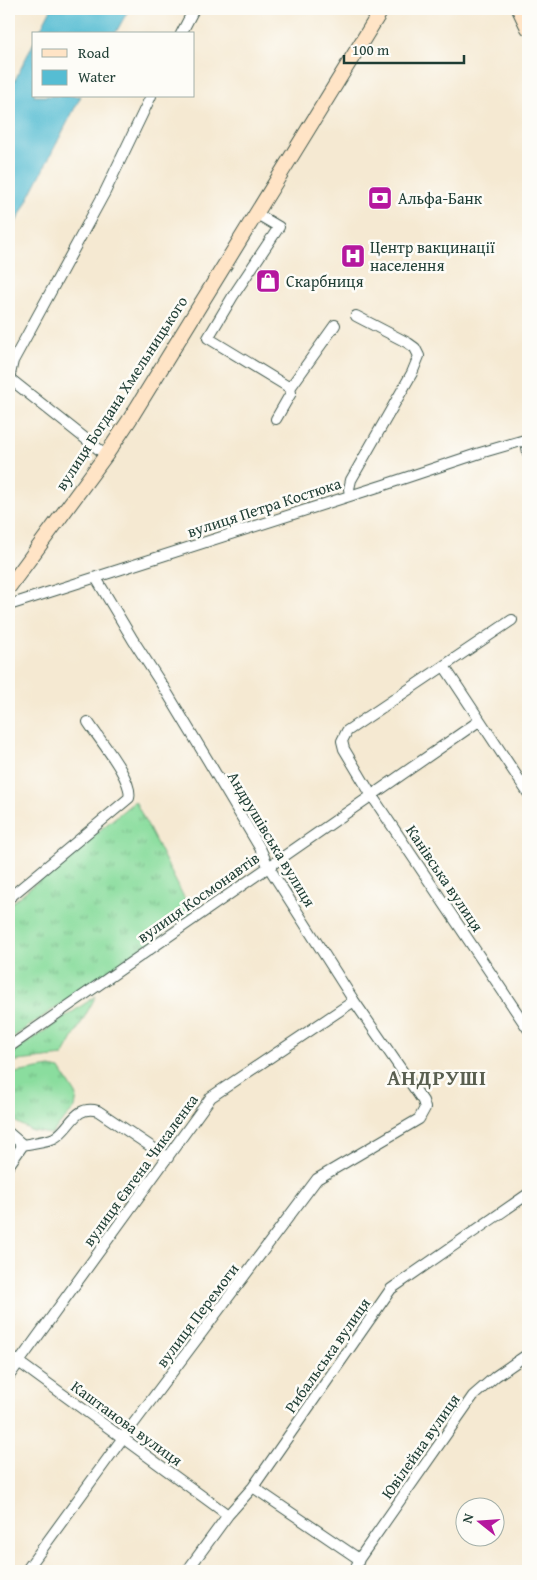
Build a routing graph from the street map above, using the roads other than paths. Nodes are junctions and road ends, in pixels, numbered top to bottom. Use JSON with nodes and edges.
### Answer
{"nodes":[{"id":1,"x":194,"y":9,"type":"edge"},
{"id":2,"x":382,"y":9,"type":"edge"},
{"id":3,"x":518,"y":9,"type":"edge"},
{"id":4,"x":528,"y":28,"type":"edge"},
{"id":5,"x":182,"y":32,"type":"edge"},
{"id":6,"x":150,"y":98,"type":"edge"},
{"id":7,"x":257,"y":214,"type":"junction"},
{"id":8,"x":356,"y":316,"type":"dead end"},
{"id":9,"x":335,"y":325,"type":"dead end"},
{"id":10,"x":9,"y":378,"type":"edge"},
{"id":11,"x":290,"y":388,"type":"junction"},
{"id":12,"x":276,"y":419,"type":"dead end"},
{"id":13,"x":527,"y":439,"type":"edge"},
{"id":14,"x":528,"y":453,"type":"edge"},
{"id":15,"x":106,"y":455,"type":"junction"},
{"id":16,"x":350,"y":495,"type":"junction"},
{"id":17,"x":96,"y":578,"type":"junction"},
{"id":18,"x":9,"y":588,"type":"edge"},
{"id":19,"x":9,"y":605,"type":"edge"},
{"id":20,"x":512,"y":620,"type":"dead end"},
{"id":21,"x":444,"y":666,"type":"junction"},
{"id":22,"x":479,"y":721,"type":"junction"},
{"id":23,"x":88,"y":722,"type":"dead end"},
{"id":24,"x":528,"y":793,"type":"edge"},
{"id":25,"x":372,"y":796,"type":"junction"},
{"id":26,"x":268,"y":866,"type":"junction"},
{"id":27,"x":9,"y":898,"type":"edge"},
{"id":28,"x":354,"y":1002,"type":"junction"},
{"id":29,"x":528,"y":1029,"type":"edge"},
{"id":30,"x":9,"y":1047,"type":"edge"},
{"id":31,"x":424,"y":1112,"type":"joint"},
{"id":32,"x":9,"y":1133,"type":"edge"},
{"id":33,"x":23,"y":1145,"type":"junction"},
{"id":34,"x":168,"y":1158,"type":"junction"},
{"id":35,"x":9,"y":1165,"type":"edge"},
{"id":36,"x":528,"y":1194,"type":"edge"},
{"id":37,"x":528,"y":1354,"type":"edge"},
{"id":38,"x":9,"y":1355,"type":"edge"},
{"id":39,"x":18,"y":1362,"type":"junction"},
{"id":40,"x":9,"y":1376,"type":"edge"},
{"id":41,"x":122,"y":1439,"type":"junction"},
{"id":42,"x":253,"y":1487,"type":"junction"},
{"id":43,"x":228,"y":1515,"type":"junction"},
{"id":44,"x":358,"y":1559,"type":"junction"},
{"id":45,"x":26,"y":1571,"type":"edge"},
{"id":46,"x":187,"y":1571,"type":"edge"},
{"id":47,"x":354,"y":1571,"type":"edge"}],
"edges":[{"from":1,"to":5,"type":"street"},
{"from":2,"to":7,"type":"main road","name":"вулиця Богдана Хмельницького"},
{"from":3,"to":4,"type":"main road"},
{"from":6,"to":10,"type":"street"},
{"from":7,"to":11,"type":"street"},
{"from":7,"to":15,"type":"main road","name":"вулиця Богдана Хмельницького"},
{"from":8,"to":16,"type":"street"},
{"from":9,"to":11,"type":"street"},
{"from":10,"to":15,"type":"street"},
{"from":11,"to":12,"type":"street"},
{"from":13,"to":14,"type":"street"},
{"from":13,"to":16,"type":"street","name":"вулиця Петра Костюка"},
{"from":15,"to":18,"type":"main road","name":"вулиця Богдана Хмельницького"},
{"from":16,"to":17,"type":"street","name":"вулиця Петра Костюка"},
{"from":17,"to":19,"type":"street","name":"вулиця Петра Костюка"},
{"from":17,"to":26,"type":"street","name":"Андрушівська вулиця"},
{"from":20,"to":21,"type":"street"},
{"from":21,"to":22,"type":"street"},
{"from":21,"to":25,"type":"street","name":"Канівська вулиця"},
{"from":22,"to":24,"type":"street"},
{"from":22,"to":25,"type":"street","name":"вулиця Космонавтів"},
{"from":23,"to":27,"type":"street"},
{"from":25,"to":26,"type":"street","name":"вулиця Космонавтів"},
{"from":25,"to":29,"type":"street","name":"Канівська вулиця"},
{"from":26,"to":28,"type":"street","name":"Андрушівська вулиця"},
{"from":26,"to":30,"type":"street","name":"вулиця Космонавтів"},
{"from":28,"to":31,"type":"street","name":"Андрушівська вулиця"},
{"from":28,"to":34,"type":"street","name":"вулиця Євгена Чикаленка"},
{"from":31,"to":41,"type":"street","name":"вулиця Перемоги"},
{"from":32,"to":33,"type":"street"},
{"from":33,"to":34,"type":"street"},
{"from":33,"to":35,"type":"street"},
{"from":34,"to":39,"type":"street","name":"вулиця Євгена Чикаленка"},
{"from":36,"to":42,"type":"street","name":"Рибальська вулиця"},
{"from":37,"to":44,"type":"street","name":"Ювілейна вулиця"},
{"from":38,"to":39,"type":"street","name":"Каштанова вулиця"},
{"from":39,"to":40,"type":"street","name":"вулиця Євгена Чикаленка"},
{"from":39,"to":41,"type":"street","name":"Каштанова вулиця"},
{"from":41,"to":43,"type":"street","name":"Каштанова вулиця"},
{"from":41,"to":45,"type":"street","name":"вулиця Перемоги"},
{"from":42,"to":43,"type":"street","name":"Рибальська вулиця"},
{"from":42,"to":44,"type":"street"},
{"from":43,"to":46,"type":"street","name":"Рибальська вулиця"},
{"from":44,"to":47,"type":"street","name":"Ювілейна вулиця"}]}
